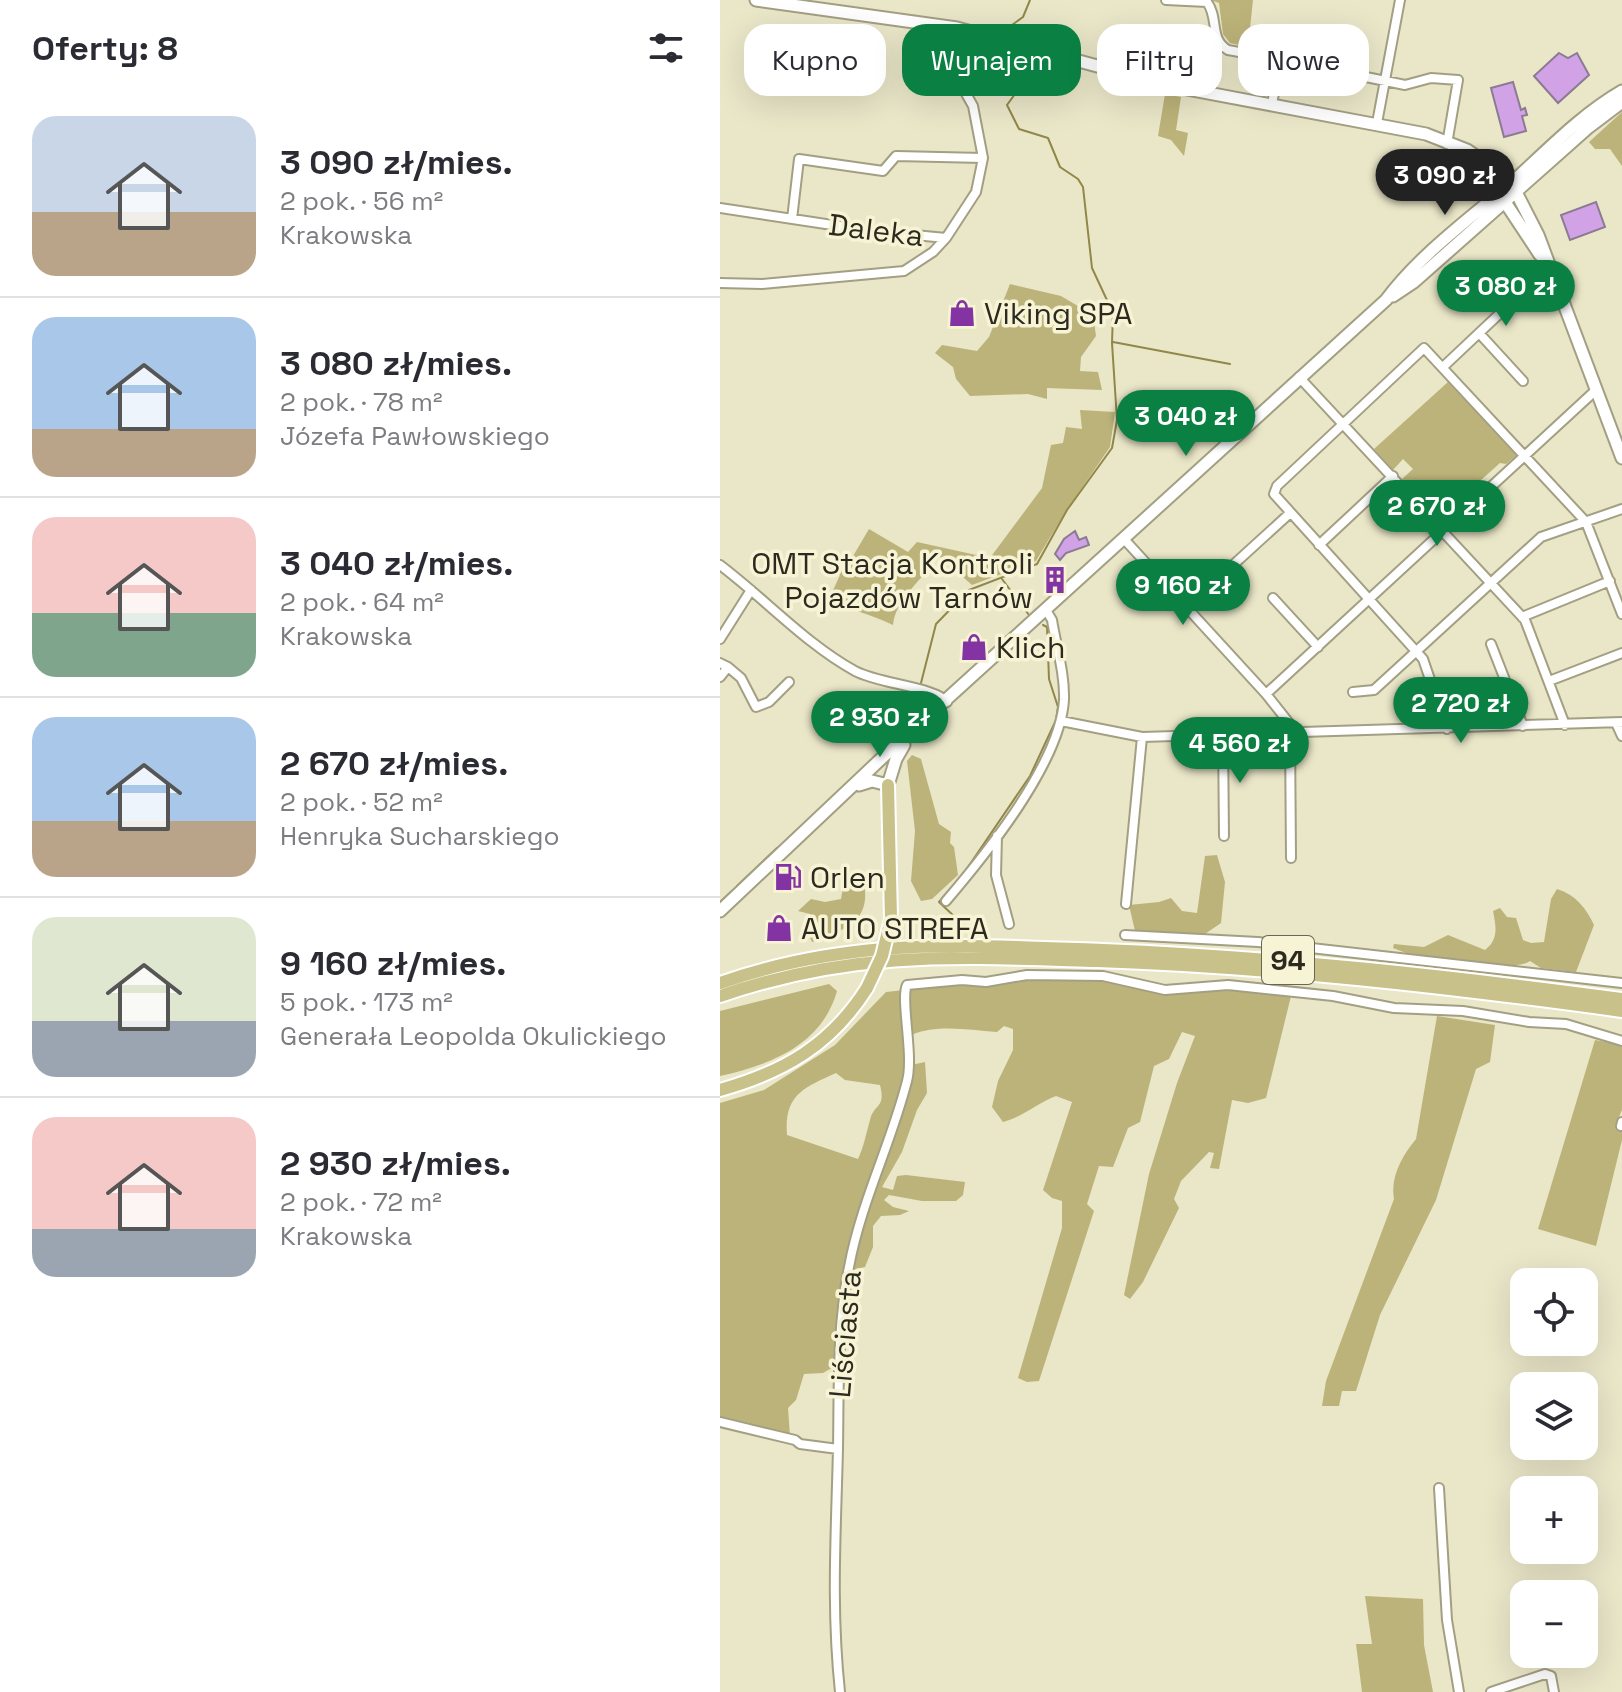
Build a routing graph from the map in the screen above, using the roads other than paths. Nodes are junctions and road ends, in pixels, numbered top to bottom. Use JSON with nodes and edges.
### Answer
{"nodes":[{"id":1,"x":756,"y":0,"type":"edge"},
{"id":2,"x":1166,"y":0,"type":"edge"},
{"id":3,"x":1400,"y":0,"type":"edge"},
{"id":4,"x":807,"y":3,"type":"edge"},
{"id":5,"x":930,"y":24,"type":"edge"},
{"id":6,"x":1238,"y":52,"type":"edge"},
{"id":7,"x":1081,"y":62,"type":"edge"},
{"id":8,"x":1369,"y":79,"type":"edge"},
{"id":9,"x":1385,"y":82,"type":"junction"},
{"id":10,"x":1622,"y":91,"type":"edge"},
{"id":11,"x":967,"y":96,"type":"edge"},
{"id":12,"x":1274,"y":96,"type":"edge"},
{"id":13,"x":1622,"y":102,"type":"edge"},
{"id":14,"x":1272,"y":104,"type":"junction"},
{"id":15,"x":1377,"y":123,"type":"junction"},
{"id":16,"x":1448,"y":144,"type":"junction"},
{"id":17,"x":983,"y":158,"type":"junction"},
{"id":18,"x":1513,"y":188,"type":"junction"},
{"id":19,"x":1502,"y":197,"type":"junction"},
{"id":20,"x":720,"y":208,"type":"edge"},
{"id":21,"x":792,"y":219,"type":"junction"},
{"id":22,"x":946,"y":238,"type":"junction"},
{"id":23,"x":1549,"y":267,"type":"junction"},
{"id":24,"x":720,"y":283,"type":"edge"},
{"id":25,"x":1479,"y":333,"type":"junction"},
{"id":26,"x":1443,"y":367,"type":"junction"},
{"id":27,"x":1299,"y":377,"type":"junction"},
{"id":28,"x":1523,"y":381,"type":"dead end"},
{"id":29,"x":1596,"y":390,"type":"junction"},
{"id":30,"x":1343,"y":423,"type":"junction"},
{"id":31,"x":1524,"y":456,"type":"junction"},
{"id":32,"x":1622,"y":458,"type":"edge"},
{"id":33,"x":1393,"y":476,"type":"junction"},
{"id":34,"x":1622,"y":509,"type":"edge"},
{"id":35,"x":1289,"y":514,"type":"junction"},
{"id":36,"x":1586,"y":522,"type":"junction"},
{"id":37,"x":1443,"y":531,"type":"junction"},
{"id":38,"x":1124,"y":539,"type":"junction"},
{"id":39,"x":1319,"y":545,"type":"junction"},
{"id":40,"x":720,"y":565,"type":"edge"},
{"id":41,"x":1610,"y":581,"type":"junction"},
{"id":42,"x":1491,"y":582,"type":"junction"},
{"id":43,"x":751,"y":590,"type":"junction"},
{"id":44,"x":1273,"y":598,"type":"dead end"},
{"id":45,"x":1368,"y":599,"type":"junction"},
{"id":46,"x":1187,"y":607,"type":"junction"},
{"id":47,"x":1046,"y":610,"type":"junction"},
{"id":48,"x":1622,"y":614,"type":"edge"},
{"id":49,"x":1522,"y":617,"type":"junction"},
{"id":50,"x":720,"y":639,"type":"edge"},
{"id":51,"x":1491,"y":644,"type":"dead end"},
{"id":52,"x":1318,"y":647,"type":"junction"},
{"id":53,"x":1418,"y":651,"type":"junction"},
{"id":54,"x":1622,"y":653,"type":"edge"},
{"id":55,"x":724,"y":665,"type":"edge"},
{"id":56,"x":720,"y":677,"type":"edge"},
{"id":57,"x":1549,"y":681,"type":"junction"},
{"id":58,"x":789,"y":682,"type":"dead end"},
{"id":59,"x":1353,"y":692,"type":"dead end"},
{"id":60,"x":1266,"y":694,"type":"junction"},
{"id":61,"x":947,"y":702,"type":"junction"},
{"id":62,"x":1061,"y":721,"type":"junction"},
{"id":63,"x":1619,"y":723,"type":"edge"},
{"id":64,"x":1565,"y":725,"type":"junction"},
{"id":65,"x":1523,"y":726,"type":"junction"},
{"id":66,"x":1447,"y":729,"type":"junction"},
{"id":67,"x":1294,"y":733,"type":"junction"},
{"id":68,"x":911,"y":735,"type":"junction"},
{"id":69,"x":1223,"y":735,"type":"junction"},
{"id":70,"x":1622,"y":736,"type":"edge"},
{"id":71,"x":1142,"y":737,"type":"junction"},
{"id":72,"x":894,"y":750,"type":"junction"},
{"id":73,"x":858,"y":783,"type":"junction"},
{"id":74,"x":888,"y":785,"type":"junction"},
{"id":75,"x":997,"y":836,"type":"junction"},
{"id":76,"x":1224,"y":836,"type":"dead end"},
{"id":77,"x":1291,"y":858,"type":"dead end"},
{"id":78,"x":946,"y":901,"type":"dead end"},
{"id":79,"x":1126,"y":904,"type":"dead end"},
{"id":80,"x":720,"y":911,"type":"edge"},
{"id":81,"x":1009,"y":924,"type":"dead end"},
{"id":82,"x":1125,"y":935,"type":"dead end"},
{"id":83,"x":720,"y":983,"type":"edge"},
{"id":84,"x":1622,"y":983,"type":"edge"},
{"id":85,"x":720,"y":996,"type":"edge"},
{"id":86,"x":1622,"y":999,"type":"edge"},
{"id":87,"x":1622,"y":1011,"type":"edge"},
{"id":88,"x":1622,"y":1041,"type":"edge"},
{"id":89,"x":720,"y":1090,"type":"edge"},
{"id":90,"x":720,"y":1422,"type":"edge"},
{"id":91,"x":838,"y":1449,"type":"junction"},
{"id":92,"x":1439,"y":1488,"type":"dead end"},
{"id":93,"x":840,"y":1692,"type":"edge"},
{"id":94,"x":1459,"y":1692,"type":"edge"},
{"id":95,"x":1491,"y":1692,"type":"edge"},
{"id":96,"x":1554,"y":1692,"type":"edge"}],
"edges":[{"from":1,"to":4,"type":"main road"},
{"from":2,"to":6,"type":"street"},
{"from":3,"to":9,"type":"street"},
{"from":4,"to":5,"type":"main road"},
{"from":7,"to":14,"type":"main road"},
{"from":8,"to":9,"type":"street"},
{"from":9,"to":15,"type":"street"},
{"from":9,"to":16,"type":"street"},
{"from":10,"to":18,"type":"main road"},
{"from":11,"to":17,"type":"street","name":"Daleka"},
{"from":12,"to":14,"type":"street"},
{"from":13,"to":18,"type":"main road"},
{"from":14,"to":15,"type":"main road"},
{"from":15,"to":16,"type":"main road"},
{"from":16,"to":18,"type":"main road"},
{"from":16,"to":19,"type":"main road"},
{"from":17,"to":21,"type":"street"},
{"from":17,"to":22,"type":"street","name":"Daleka"},
{"from":18,"to":19,"type":"main road"},
{"from":18,"to":23,"type":"main road"},
{"from":19,"to":23,"type":"main road"},
{"from":19,"to":27,"type":"main road"},
{"from":20,"to":21,"type":"street","name":"Daleka"},
{"from":21,"to":22,"type":"street","name":"Daleka"},
{"from":22,"to":24,"type":"street"},
{"from":23,"to":25,"type":"street"},
{"from":23,"to":29,"type":"main road"},
{"from":25,"to":26,"type":"street"},
{"from":25,"to":28,"type":"street"},
{"from":26,"to":30,"type":"street"},
{"from":26,"to":31,"type":"street"},
{"from":27,"to":30,"type":"street"},
{"from":27,"to":38,"type":"main road"},
{"from":29,"to":31,"type":"street"},
{"from":29,"to":32,"type":"main road"},
{"from":30,"to":33,"type":"street"},
{"from":30,"to":35,"type":"street"},
{"from":31,"to":36,"type":"street"},
{"from":31,"to":37,"type":"street"},
{"from":33,"to":37,"type":"street"},
{"from":33,"to":39,"type":"street"},
{"from":34,"to":36,"type":"street"},
{"from":35,"to":39,"type":"street"},
{"from":35,"to":46,"type":"street"},
{"from":36,"to":41,"type":"street"},
{"from":36,"to":42,"type":"street"},
{"from":37,"to":42,"type":"street"},
{"from":37,"to":45,"type":"street"},
{"from":38,"to":46,"type":"street"},
{"from":38,"to":47,"type":"main road"},
{"from":39,"to":45,"type":"street"},
{"from":40,"to":43,"type":"street"},
{"from":41,"to":48,"type":"street"},
{"from":41,"to":49,"type":"street"},
{"from":42,"to":49,"type":"street"},
{"from":42,"to":53,"type":"street"},
{"from":43,"to":50,"type":"street"},
{"from":43,"to":61,"type":"street"},
{"from":44,"to":52,"type":"street"},
{"from":45,"to":52,"type":"street"},
{"from":45,"to":53,"type":"street"},
{"from":46,"to":60,"type":"street"},
{"from":47,"to":61,"type":"main road"},
{"from":47,"to":62,"type":"street"},
{"from":49,"to":57,"type":"street"},
{"from":51,"to":65,"type":"street"},
{"from":52,"to":60,"type":"street"},
{"from":53,"to":59,"type":"street"},
{"from":53,"to":66,"type":"street"},
{"from":54,"to":57,"type":"street"},
{"from":55,"to":56,"type":"street"},
{"from":55,"to":58,"type":"street"},
{"from":57,"to":64,"type":"street"},
{"from":60,"to":67,"type":"street"},
{"from":61,"to":68,"type":"main road"},
{"from":62,"to":71,"type":"street"},
{"from":62,"to":75,"type":"street"},
{"from":63,"to":64,"type":"street"},
{"from":63,"to":70,"type":"street"},
{"from":64,"to":65,"type":"street"},
{"from":65,"to":66,"type":"street"},
{"from":66,"to":67,"type":"street"},
{"from":67,"to":69,"type":"street"},
{"from":67,"to":77,"type":"street"},
{"from":68,"to":72,"type":"main road"},
{"from":68,"to":74,"type":"main road"},
{"from":69,"to":71,"type":"street"},
{"from":69,"to":76,"type":"street"},
{"from":71,"to":79,"type":"street"},
{"from":72,"to":73,"type":"main road"},
{"from":72,"to":74,"type":"main road"},
{"from":73,"to":74,"type":"main road"},
{"from":73,"to":80,"type":"main road"},
{"from":74,"to":89,"type":"main road","bridge":true},
{"from":75,"to":78,"type":"street"},
{"from":75,"to":81,"type":"street"},
{"from":82,"to":84,"type":"street"},
{"from":83,"to":86,"type":"main road","number":"94"},
{"from":85,"to":87,"type":"main road","number":"94"},
{"from":88,"to":91,"type":"street","name":"Liściasta"},
{"from":90,"to":91,"type":"street"},
{"from":91,"to":93,"type":"street","name":"Liściasta"},
{"from":92,"to":94,"type":"street"},
{"from":95,"to":96,"type":"street"}]}
